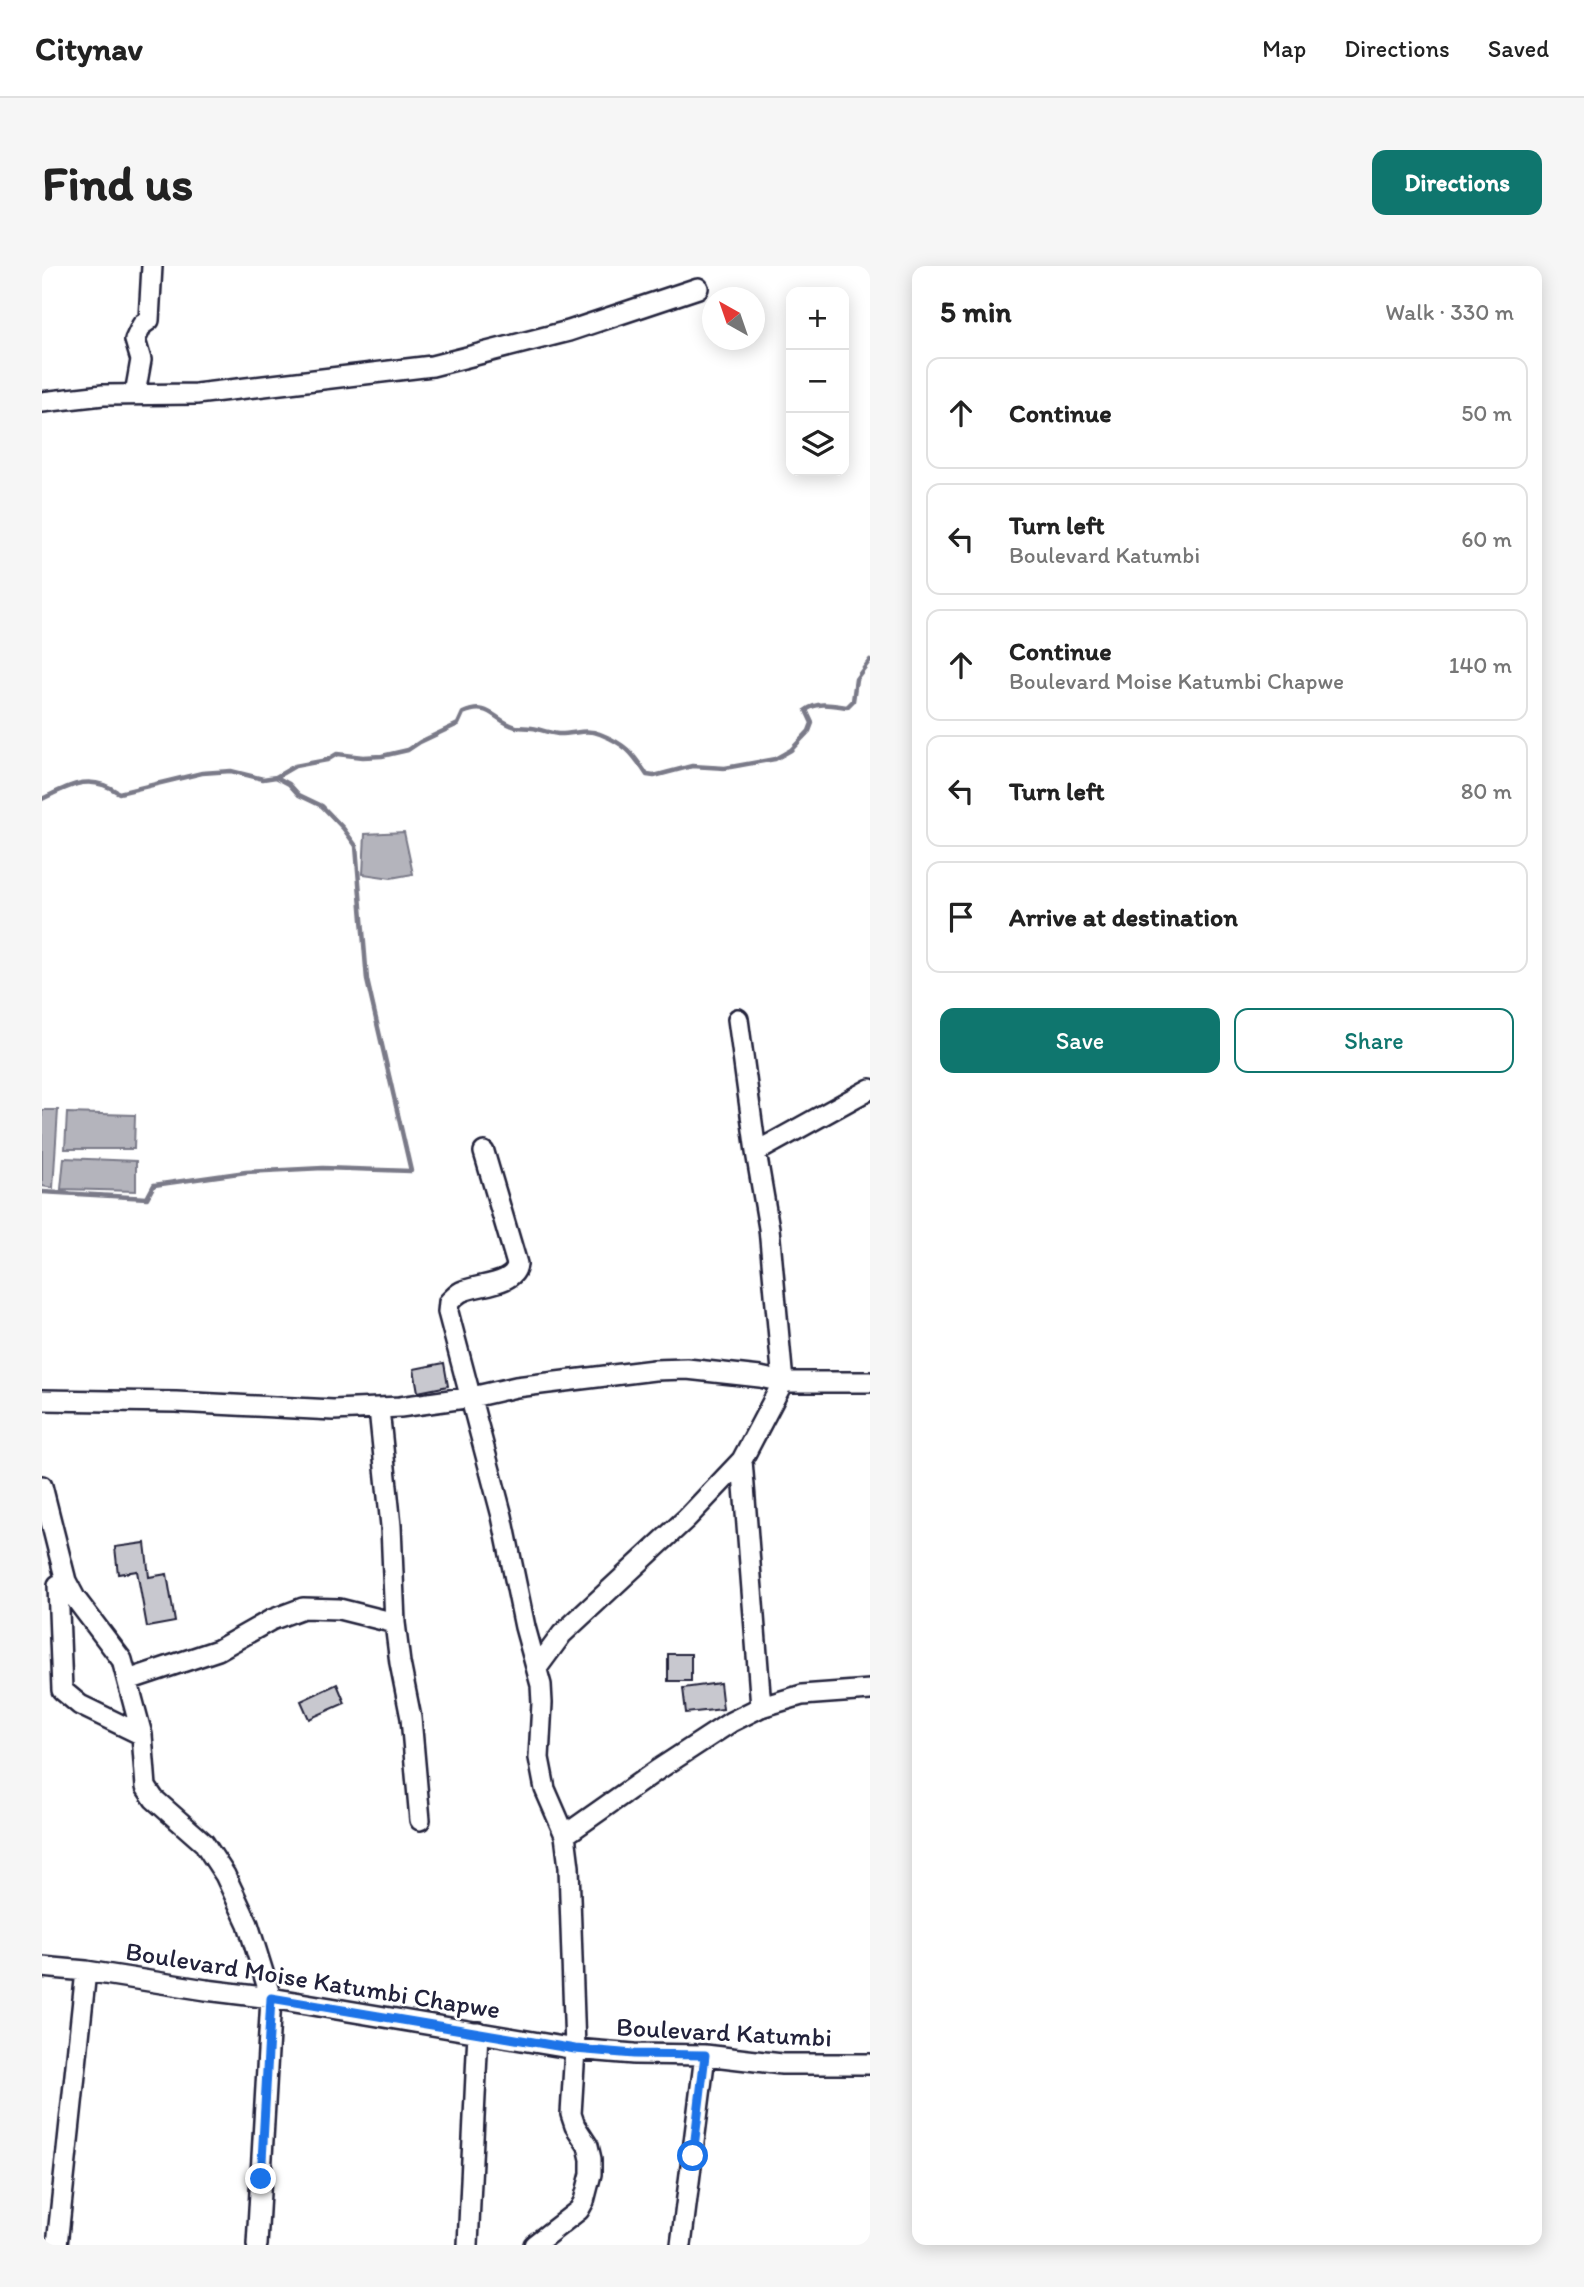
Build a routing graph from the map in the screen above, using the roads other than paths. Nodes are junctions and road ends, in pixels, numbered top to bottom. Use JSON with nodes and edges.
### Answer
{"nodes":[{"id":1,"x":152,"y":266,"type":"edge"},
{"id":2,"x":698,"y":288,"type":"dead end"},
{"id":3,"x":135,"y":394,"type":"junction"},
{"id":4,"x":42,"y":402,"type":"edge"},
{"id":5,"x":738,"y":1018,"type":"dead end"},
{"id":6,"x":870,"y":1089,"type":"edge"},
{"id":7,"x":484,"y":1152,"type":"dead end"},
{"id":8,"x":756,"y":1152,"type":"junction"},
{"id":9,"x":870,"y":1381,"type":"edge"},
{"id":10,"x":783,"y":1382,"type":"junction"},
{"id":11,"x":472,"y":1397,"type":"junction"},
{"id":12,"x":42,"y":1400,"type":"edge"},
{"id":13,"x":379,"y":1409,"type":"junction"},
{"id":14,"x":742,"y":1460,"type":"junction"},
{"id":15,"x":42,"y":1486,"type":"edge"},
{"id":16,"x":55,"y":1586,"type":"edge"},
{"id":17,"x":396,"y":1623,"type":"junction"},
{"id":18,"x":562,"y":1634,"type":"junction"},
{"id":19,"x":530,"y":1643,"type":"junction"},
{"id":20,"x":537,"y":1668,"type":"junction"},
{"id":21,"x":128,"y":1680,"type":"junction"},
{"id":22,"x":870,"y":1690,"type":"edge"},
{"id":23,"x":761,"y":1707,"type":"junction"},
{"id":24,"x":142,"y":1735,"type":"junction"},
{"id":25,"x":420,"y":1820,"type":"dead end"},
{"id":26,"x":565,"y":1835,"type":"junction"},
{"id":27,"x":42,"y":1967,"type":"edge"},
{"id":28,"x":86,"y":1971,"type":"junction"},
{"id":29,"x":271,"y":1998,"type":"junction"},
{"id":30,"x":478,"y":2032,"type":"junction"},
{"id":31,"x":575,"y":2049,"type":"junction"},
{"id":32,"x":705,"y":2055,"type":"junction"},
{"id":33,"x":870,"y":2064,"type":"edge"},
{"id":34,"x":57,"y":2245,"type":"edge"},
{"id":35,"x":257,"y":2245,"type":"edge"},
{"id":36,"x":468,"y":2245,"type":"edge"},
{"id":37,"x":534,"y":2245,"type":"edge"},
{"id":38,"x":681,"y":2245,"type":"edge"}],
"edges":[{"from":1,"to":3,"type":"street"},
{"from":2,"to":3,"type":"street"},
{"from":3,"to":4,"type":"street"},
{"from":5,"to":8,"type":"street"},
{"from":6,"to":8,"type":"street"},
{"from":7,"to":11,"type":"street"},
{"from":8,"to":10,"type":"street"},
{"from":9,"to":10,"type":"street"},
{"from":10,"to":11,"type":"street"},
{"from":10,"to":14,"type":"street"},
{"from":11,"to":13,"type":"street"},
{"from":11,"to":19,"type":"street"},
{"from":12,"to":13,"type":"street"},
{"from":13,"to":17,"type":"street"},
{"from":14,"to":18,"type":"street"},
{"from":14,"to":23,"type":"street"},
{"from":15,"to":16,"type":"street"},
{"from":16,"to":21,"type":"street"},
{"from":16,"to":24,"type":"street"},
{"from":17,"to":21,"type":"street"},
{"from":17,"to":25,"type":"street"},
{"from":18,"to":19,"type":"street"},
{"from":18,"to":20,"type":"street"},
{"from":19,"to":20,"type":"street"},
{"from":20,"to":26,"type":"street"},
{"from":21,"to":24,"type":"street"},
{"from":22,"to":23,"type":"street"},
{"from":23,"to":26,"type":"street"},
{"from":24,"to":29,"type":"street"},
{"from":26,"to":31,"type":"street"},
{"from":27,"to":28,"type":"street","name":"Boulevard Moise Katumbi Chapwe"},
{"from":28,"to":29,"type":"street","name":"Boulevard Moise Katumbi Chapwe"},
{"from":28,"to":34,"type":"street"},
{"from":29,"to":30,"type":"street","name":"Boulevard Moise Katumbi Chapwe"},
{"from":29,"to":35,"type":"street"},
{"from":30,"to":31,"type":"street","name":"Boulevard Moise Katumbi Chapwe"},
{"from":30,"to":36,"type":"street"},
{"from":31,"to":32,"type":"street","name":"Boulevard Katumbi"},
{"from":31,"to":37,"type":"street"},
{"from":32,"to":33,"type":"street","name":"Boulevard Katumbi"},
{"from":32,"to":38,"type":"street"}]}
